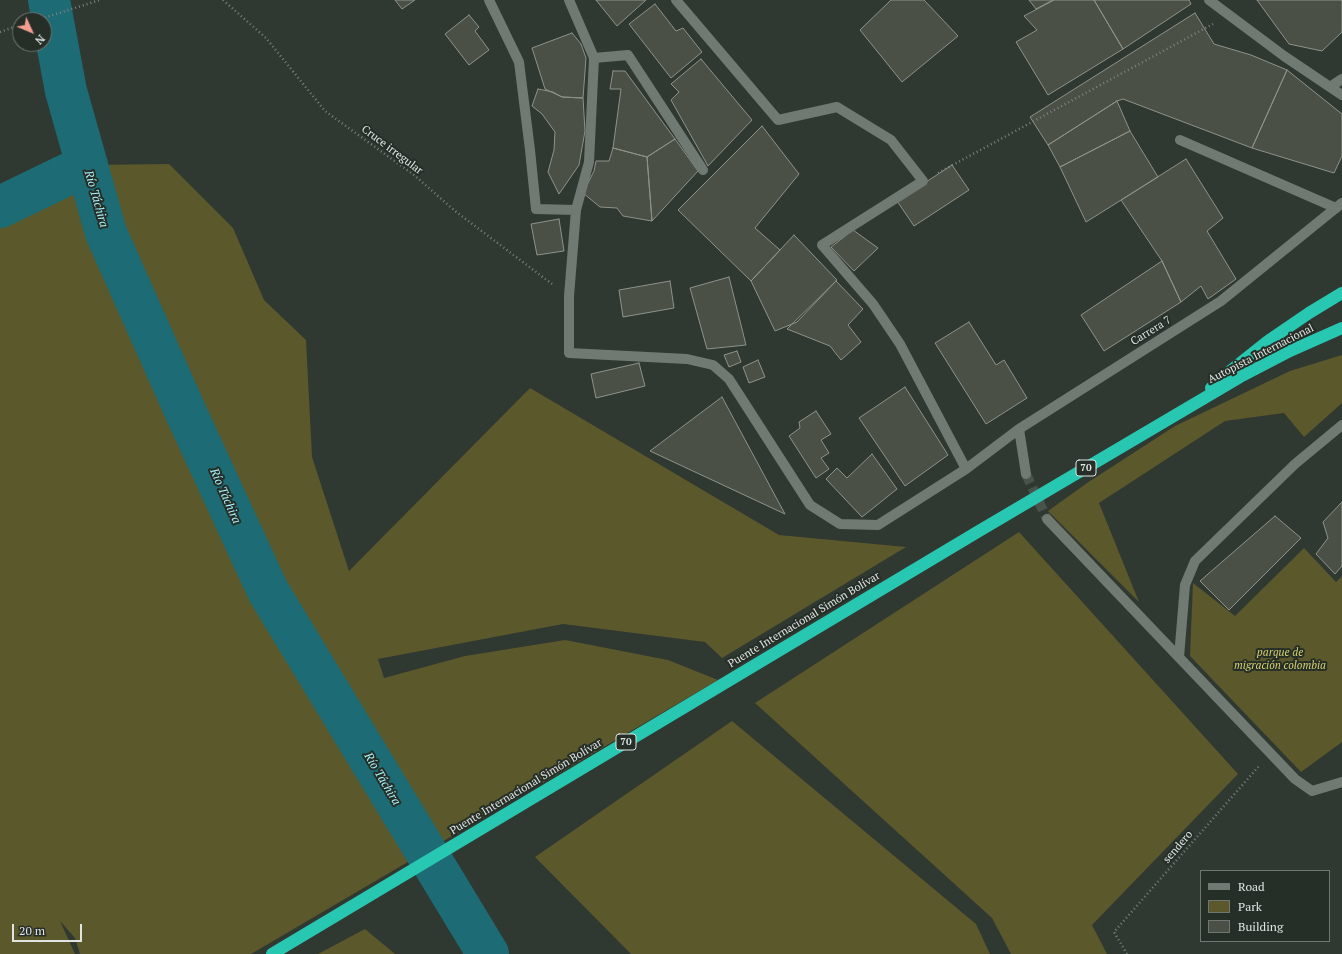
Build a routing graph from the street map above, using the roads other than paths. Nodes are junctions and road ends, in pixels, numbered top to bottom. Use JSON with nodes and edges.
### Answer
{"nodes":[{"id":1,"x":489,"y":0,"type":"edge"},
{"id":2,"x":569,"y":0,"type":"edge"},
{"id":3,"x":676,"y":0,"type":"edge"},
{"id":4,"x":1210,"y":0,"type":"edge"},
{"id":5,"x":594,"y":58,"type":"junction"},
{"id":6,"x":1342,"y":80,"type":"edge"},
{"id":7,"x":1330,"y":87,"type":"junction"},
{"id":8,"x":1342,"y":95,"type":"edge"},
{"id":9,"x":1180,"y":140,"type":"dead end"},
{"id":10,"x":703,"y":170,"type":"dead end"},
{"id":11,"x":1339,"y":206,"type":"edge"},
{"id":12,"x":576,"y":210,"type":"junction"},
{"id":13,"x":1342,"y":293,"type":"edge"},
{"id":14,"x":1342,"y":328,"type":"edge"},
{"id":15,"x":1192,"y":405,"type":"junction"},
{"id":16,"x":1342,"y":425,"type":"edge"},
{"id":17,"x":1019,"y":429,"type":"junction"},
{"id":18,"x":966,"y":469,"type":"junction"},
{"id":19,"x":1026,"y":474,"type":"tunnel mouth"},
{"id":20,"x":1047,"y":519,"type":"tunnel mouth"},
{"id":21,"x":979,"y":530,"type":"joint"},
{"id":22,"x":1179,"y":657,"type":"junction"},
{"id":23,"x":1342,"y":782,"type":"edge"},
{"id":24,"x":272,"y":954,"type":"edge"}],
"edges":[{"from":1,"to":12,"type":"street"},
{"from":2,"to":5,"type":"street"},
{"from":3,"to":18,"type":"street"},
{"from":4,"to":7,"type":"street"},
{"from":5,"to":10,"type":"street"},
{"from":5,"to":12,"type":"street"},
{"from":6,"to":7,"type":"street"},
{"from":7,"to":8,"type":"street"},
{"from":9,"to":11,"type":"street"},
{"from":11,"to":17,"type":"street","name":"Carrera 7"},
{"from":12,"to":18,"type":"street","name":"Carrera 7"},
{"from":13,"to":15,"type":"highway","name":"Autopista Internacional","number":"70"},
{"from":14,"to":15,"type":"highway","name":"Autopista Internacional","number":"70"},
{"from":15,"to":21,"type":"highway","name":"Autopista Internacional","number":"70"},
{"from":16,"to":22,"type":"street"},
{"from":17,"to":18,"type":"street","name":"Carrera 7"},
{"from":17,"to":19,"type":"street"},
{"from":20,"to":22,"type":"street"},
{"from":21,"to":24,"type":"highway","name":"Puente Internacional Simón Bolívar","number":"70"},
{"from":22,"to":23,"type":"street"}]}
